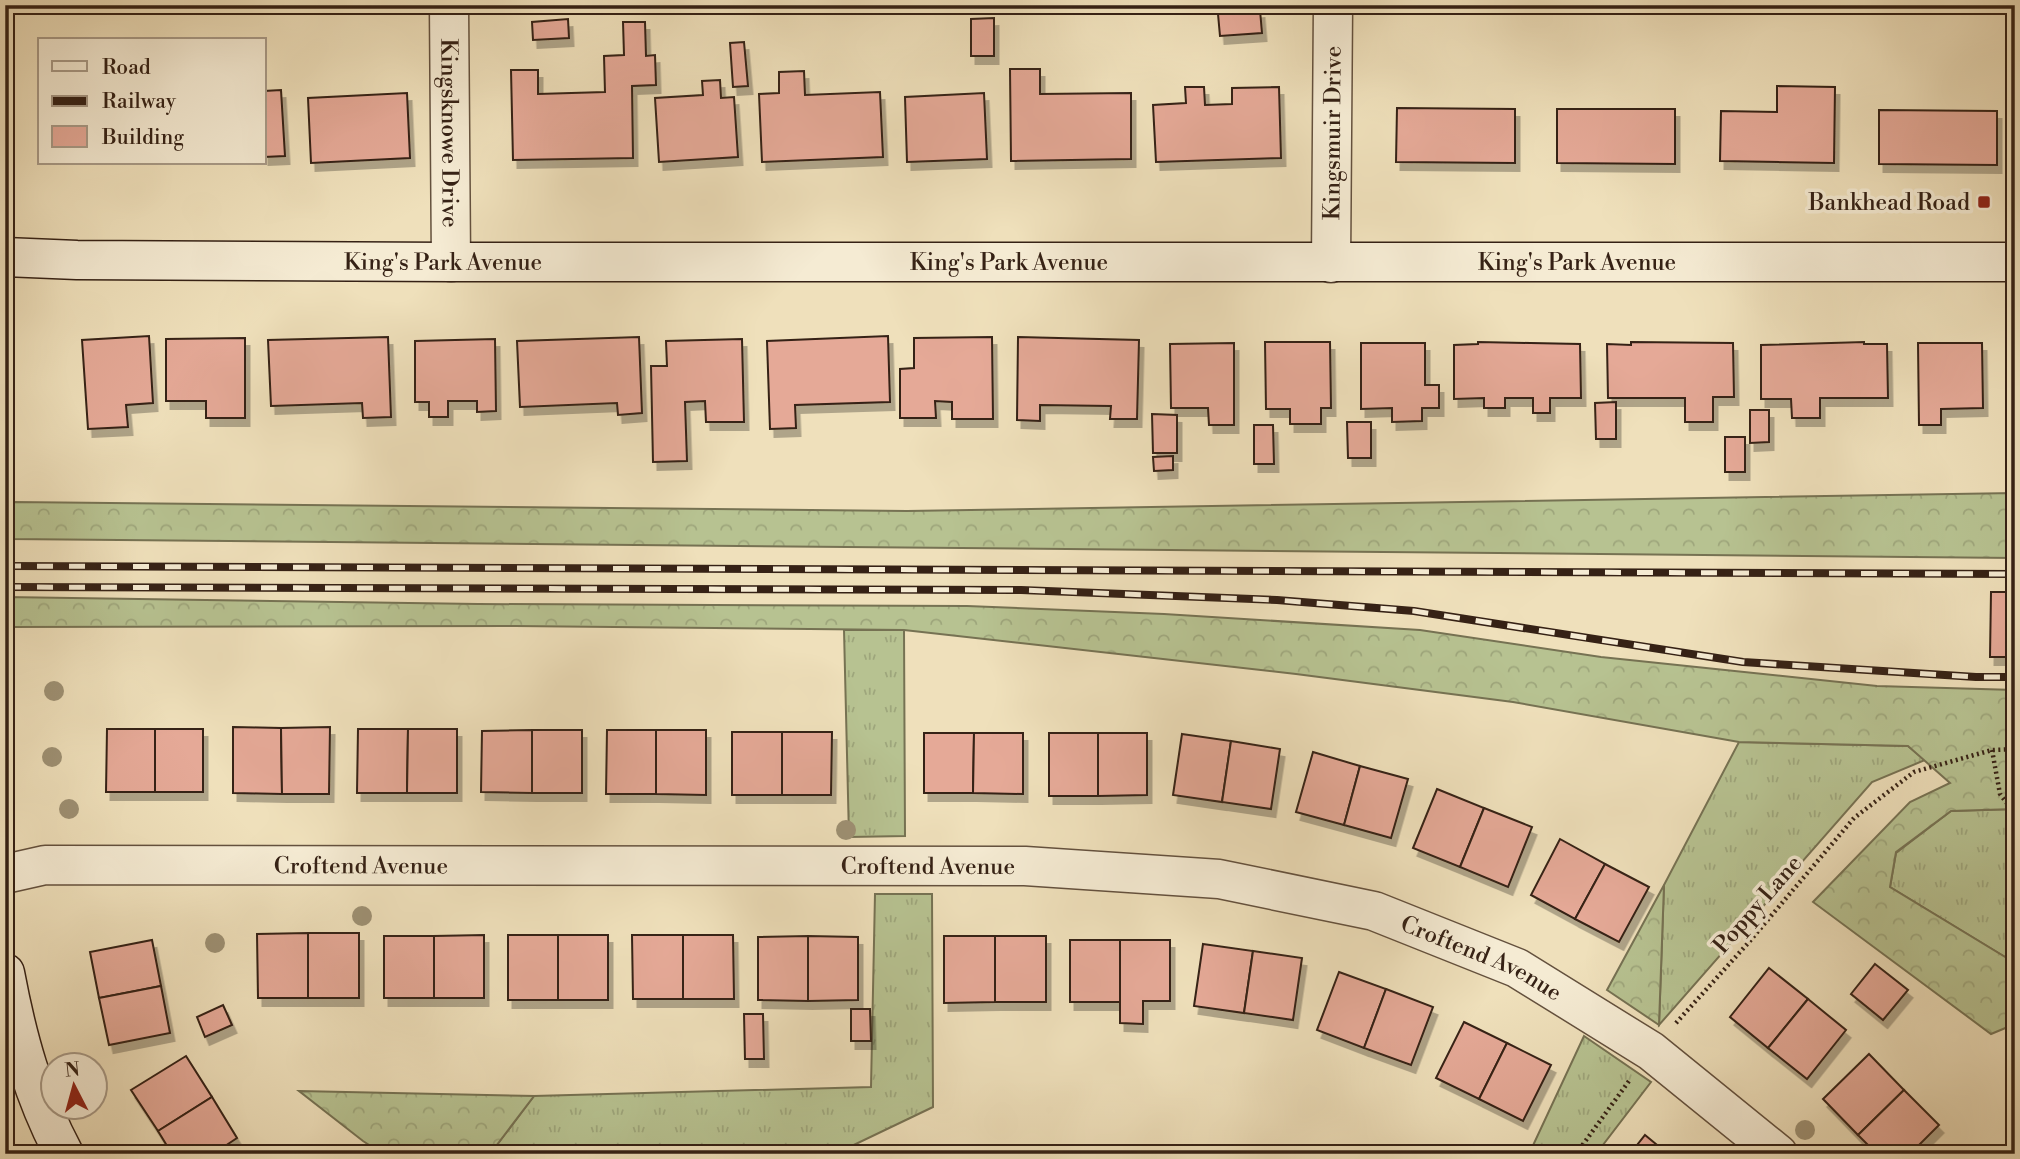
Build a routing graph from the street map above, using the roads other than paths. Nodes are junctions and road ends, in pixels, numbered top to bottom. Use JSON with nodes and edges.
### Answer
{"nodes":[{"id":1,"x":449,"y":5,"type":"edge"},
{"id":2,"x":1332,"y":5,"type":"edge"},
{"id":3,"x":5,"y":257,"type":"edge"},
{"id":4,"x":451,"y":262,"type":"junction"},
{"id":5,"x":2015,"y":262,"type":"edge"},
{"id":6,"x":1331,"y":263,"type":"junction"},
{"id":7,"x":5,"y":873,"type":"edge"},
{"id":8,"x":5,"y":973,"type":"edge"},
{"id":9,"x":64,"y":1154,"type":"edge"},
{"id":10,"x":1778,"y":1154,"type":"edge"}],
"edges":[{"from":1,"to":4,"type":"street","name":"Kingsknowe Drive"},
{"from":2,"to":6,"type":"street","name":"Kingsmuir Drive"},
{"from":3,"to":4,"type":"street","name":"King's Park Avenue"},
{"from":4,"to":6,"type":"street","name":"King's Park Avenue"},
{"from":5,"to":6,"type":"street","name":"King's Park Avenue"},
{"from":7,"to":10,"type":"street","name":"Croftend Avenue"},
{"from":8,"to":9,"type":"street"}]}
